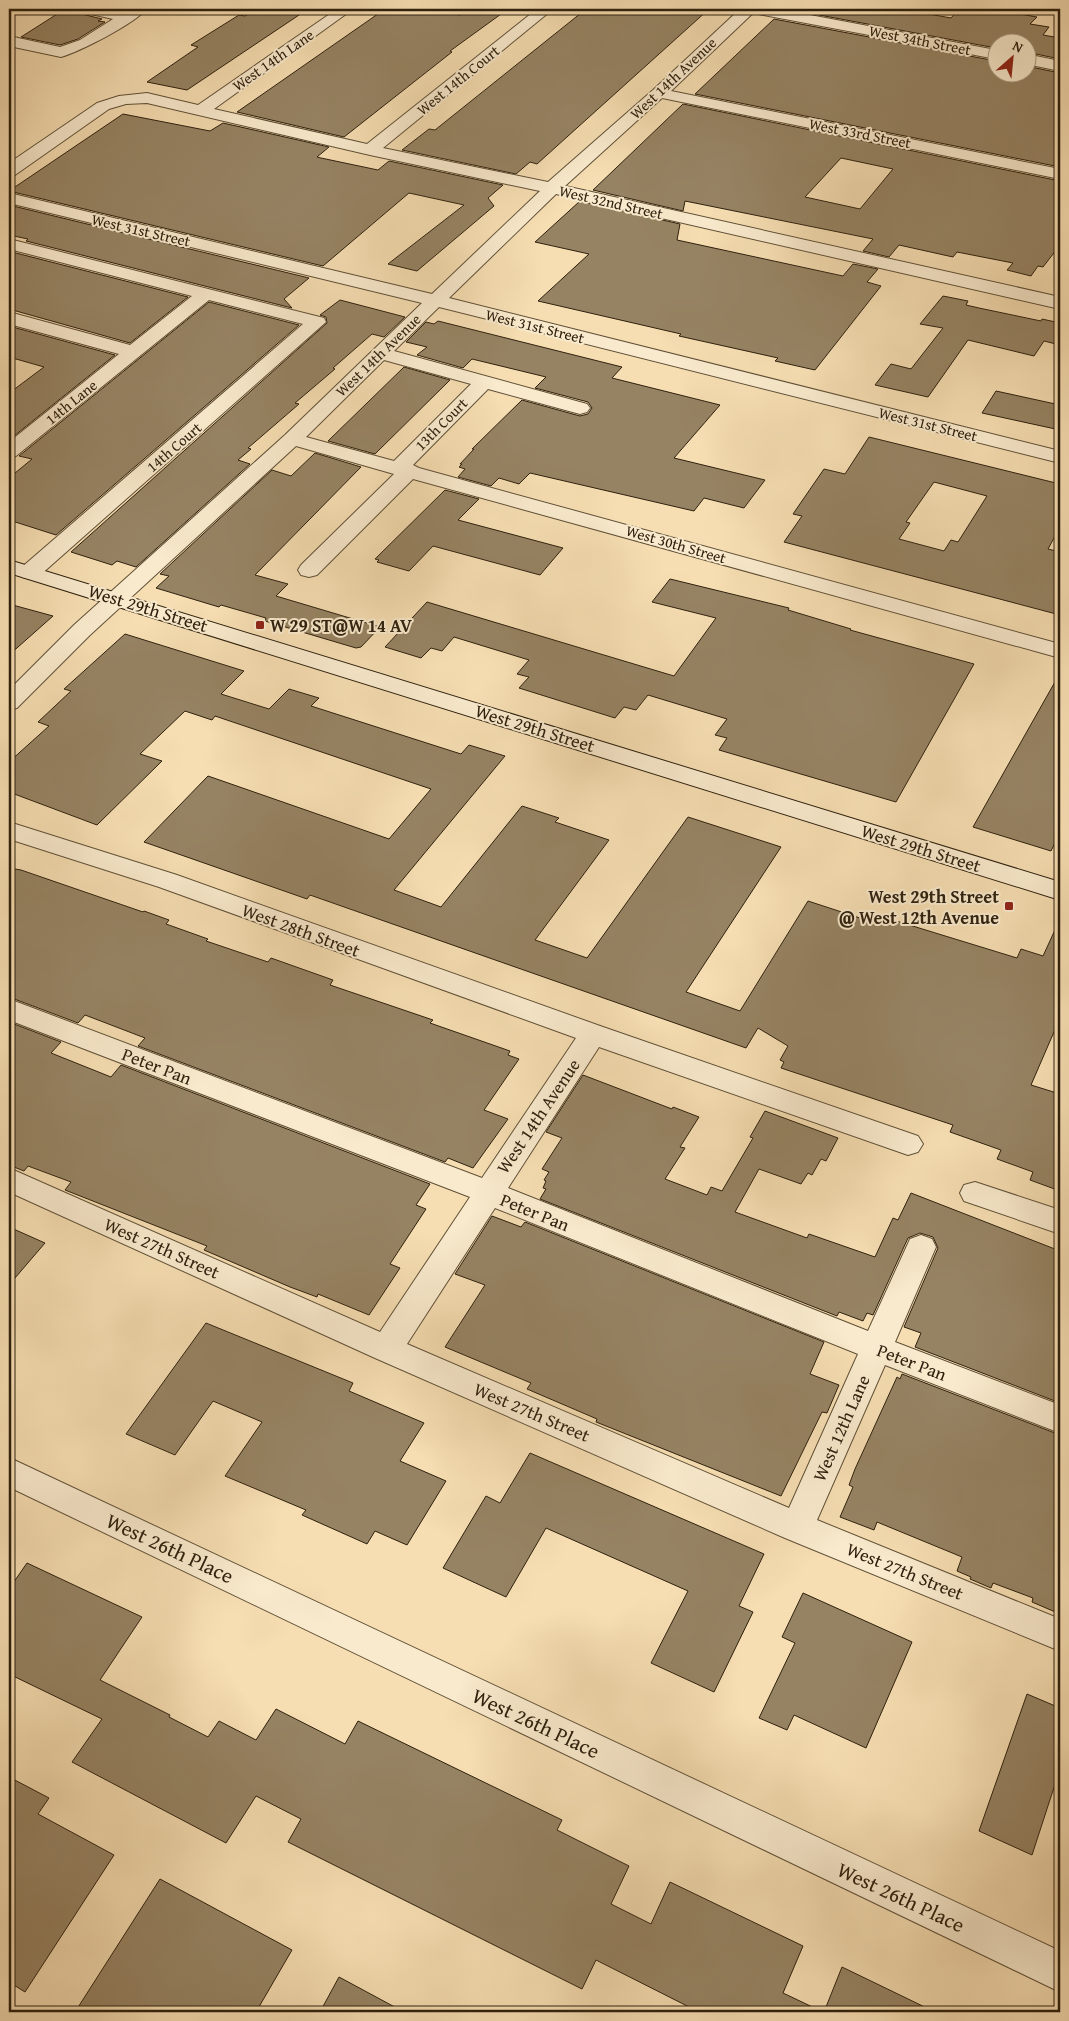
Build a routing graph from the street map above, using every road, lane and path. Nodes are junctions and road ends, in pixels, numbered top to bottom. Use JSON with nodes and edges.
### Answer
{"nodes":[{"id":1,"x":87,"y":9,"type":"edge"},
{"id":2,"x":346,"y":9,"type":"edge"},
{"id":3,"x":546,"y":9,"type":"edge"},
{"id":4,"x":748,"y":9,"type":"edge"},
{"id":5,"x":756,"y":9,"type":"edge"},
{"id":6,"x":133,"y":13,"type":"edge"},
{"id":7,"x":9,"y":41,"type":"edge"},
{"id":8,"x":986,"y":52,"type":"edge"},
{"id":9,"x":1036,"y":61,"type":"edge"},
{"id":10,"x":1060,"y":66,"type":"edge"},
{"id":11,"x":659,"y":93,"type":"junction"},
{"id":12,"x":200,"y":111,"type":"junction"},
{"id":13,"x":370,"y":150,"type":"junction"},
{"id":14,"x":9,"y":171,"type":"edge"},
{"id":15,"x":1060,"y":174,"type":"edge"},
{"id":16,"x":552,"y":188,"type":"junction"},
{"id":17,"x":9,"y":198,"type":"edge"},
{"id":18,"x":9,"y":244,"type":"edge"},
{"id":19,"x":207,"y":293,"type":"junction"},
{"id":20,"x":434,"y":300,"type":"junction"},
{"id":21,"x":1060,"y":303,"type":"edge"},
{"id":22,"x":9,"y":318,"type":"edge"},
{"id":23,"x":133,"y":352,"type":"junction"},
{"id":24,"x":379,"y":353,"type":"junction"},
{"id":25,"x":484,"y":382,"type":"junction"},
{"id":26,"x":580,"y":408,"type":"dead end"},
{"id":27,"x":292,"y":438,"type":"junction"},
{"id":28,"x":9,"y":452,"type":"edge"},
{"id":29,"x":1060,"y":457,"type":"edge"},
{"id":30,"x":404,"y":468,"type":"junction"},
{"id":31,"x":9,"y":566,"type":"edge"},
{"id":32,"x":308,"y":570,"type":"dead end"},
{"id":33,"x":30,"y":572,"type":"junction"},
{"id":34,"x":116,"y":599,"type":"junction"},
{"id":35,"x":1060,"y":651,"type":"edge"},
{"id":36,"x":9,"y":703,"type":"edge"},
{"id":37,"x":9,"y":830,"type":"edge"},
{"id":38,"x":1060,"y":891,"type":"edge"},
{"id":39,"x":9,"y":1009,"type":"edge"},
{"id":40,"x":593,"y":1034,"type":"junction"},
{"id":41,"x":908,"y":1144,"type":"dead end"},
{"id":42,"x":9,"y":1179,"type":"edge"},
{"id":43,"x":487,"y":1192,"type":"junction"},
{"id":44,"x":975,"y":1193,"type":"dead end"},
{"id":45,"x":1060,"y":1222,"type":"edge"},
{"id":46,"x":921,"y":1247,"type":"dead end"},
{"id":47,"x":876,"y":1348,"type":"junction"},
{"id":48,"x":386,"y":1349,"type":"junction"},
{"id":49,"x":1060,"y":1419,"type":"edge"},
{"id":50,"x":12,"y":1473,"type":"dead end"},
{"id":51,"x":797,"y":1527,"type":"junction"},
{"id":52,"x":1060,"y":1636,"type":"edge"},
{"id":53,"x":1060,"y":1972,"type":"edge"}],
"edges":[{"from":1,"to":6,"type":"street"},
{"from":2,"to":12,"type":"street","name":"West 14th Lane"},
{"from":3,"to":13,"type":"street","name":"West 14th Court"},
{"from":4,"to":11,"type":"street","name":"West 14th Avenue"},
{"from":5,"to":8,"type":"street","name":"West 34th Street"},
{"from":6,"to":7,"type":"street"},
{"from":9,"to":10,"type":"street"},
{"from":11,"to":15,"type":"street","name":"West 33rd Street"},
{"from":11,"to":16,"type":"street","name":"West 14th Avenue"},
{"from":12,"to":13,"type":"street","name":"West 32nd Street"},
{"from":12,"to":14,"type":"street","name":"West 32nd Street"},
{"from":13,"to":16,"type":"street","name":"West 32nd Street"},
{"from":16,"to":20,"type":"street","name":"West 14th Avenue"},
{"from":16,"to":21,"type":"street","name":"West 32nd Street"},
{"from":17,"to":20,"type":"street","name":"West 31st Street"},
{"from":18,"to":19,"type":"street"},
{"from":19,"to":23,"type":"street","name":"14th Lane"},
{"from":19,"to":33,"type":"street","name":"14th Court"},
{"from":20,"to":24,"type":"street","name":"West 14th Avenue"},
{"from":20,"to":29,"type":"street","name":"West 31st Street"},
{"from":22,"to":23,"type":"street"},
{"from":23,"to":28,"type":"street","name":"14th Lane"},
{"from":24,"to":25,"type":"street"},
{"from":24,"to":27,"type":"street","name":"West 14th Avenue"},
{"from":25,"to":26,"type":"street"},
{"from":25,"to":30,"type":"street","name":"13th Court"},
{"from":27,"to":30,"type":"street","name":"West 30th Street"},
{"from":27,"to":34,"type":"street","name":"West 14th Avenue"},
{"from":30,"to":32,"type":"street","name":"13th Court"},
{"from":30,"to":35,"type":"street","name":"West 30th Street"},
{"from":31,"to":33,"type":"street","name":"West 29th Street"},
{"from":33,"to":34,"type":"street","name":"West 29th Street"},
{"from":34,"to":36,"type":"street","name":"West 14th Avenue"},
{"from":34,"to":38,"type":"street","name":"West 29th Street"},
{"from":37,"to":40,"type":"street","name":"West 28th Street"},
{"from":39,"to":43,"type":"street","name":"Peter Pan"},
{"from":40,"to":41,"type":"street","name":"West 28th Street"},
{"from":40,"to":43,"type":"street","name":"West 14th Avenue"},
{"from":42,"to":48,"type":"street","name":"West 27th Street"},
{"from":43,"to":47,"type":"street","name":"Peter Pan"},
{"from":43,"to":48,"type":"street","name":"West 14th Avenue"},
{"from":44,"to":45,"type":"street"},
{"from":46,"to":47,"type":"street","name":"West 12th Lane"},
{"from":47,"to":49,"type":"street","name":"Peter Pan"},
{"from":47,"to":51,"type":"street","name":"West 12th Lane"},
{"from":48,"to":51,"type":"street","name":"West 27th Street"},
{"from":50,"to":53,"type":"street","name":"West 26th Place"},
{"from":51,"to":52,"type":"street","name":"West 27th Street"}]}
